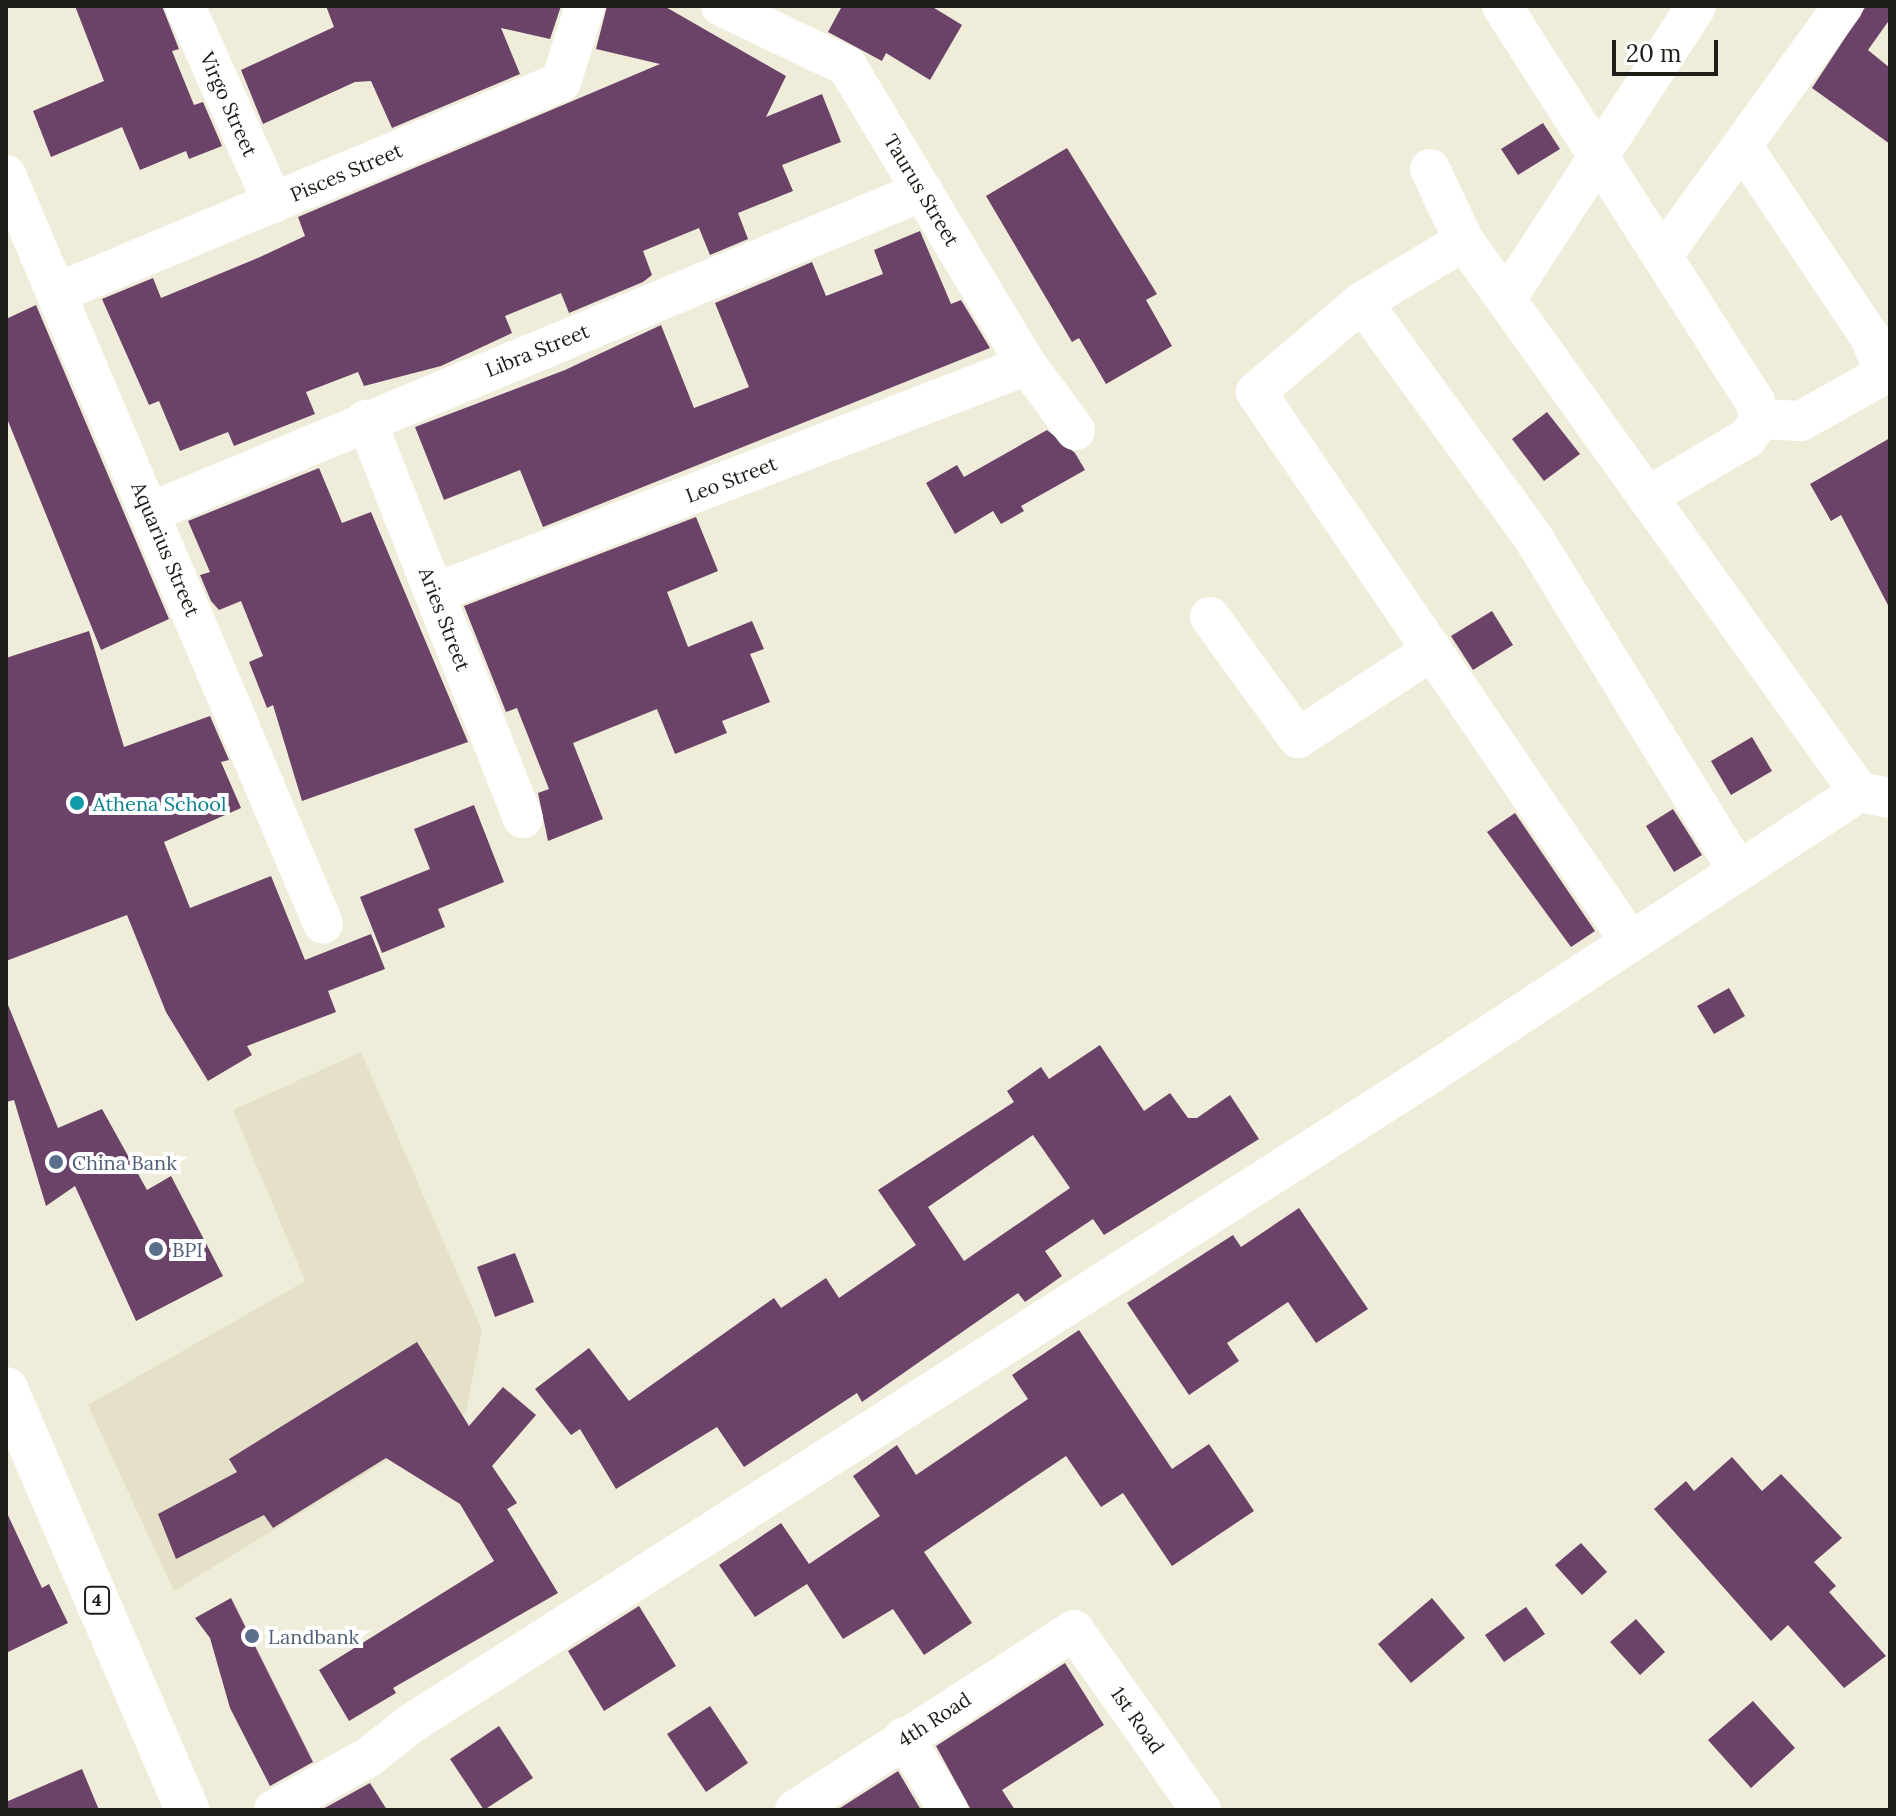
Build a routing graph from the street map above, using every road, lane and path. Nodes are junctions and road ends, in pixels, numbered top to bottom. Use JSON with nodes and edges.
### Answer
{"nodes":[{"id":1,"x":185,"y":6,"type":"edge"},
{"id":2,"x":585,"y":6,"type":"edge"},
{"id":3,"x":721,"y":6,"type":"edge"},
{"id":4,"x":1502,"y":6,"type":"edge"},
{"id":5,"x":1696,"y":6,"type":"edge"},
{"id":6,"x":1843,"y":6,"type":"edge"},
{"id":7,"x":1742,"y":146,"type":"junction"},
{"id":8,"x":1598,"y":162,"type":"junction"},
{"id":9,"x":1430,"y":169,"type":"dead end"},
{"id":10,"x":6,"y":175,"type":"edge"},
{"id":11,"x":923,"y":191,"type":"junction"},
{"id":12,"x":273,"y":203,"type":"junction"},
{"id":13,"x":1464,"y":241,"type":"junction"},
{"id":14,"x":1662,"y":256,"type":"junction"},
{"id":15,"x":57,"y":293,"type":"junction"},
{"id":16,"x":1506,"y":299,"type":"junction"},
{"id":17,"x":1362,"y":302,"type":"junction"},
{"id":18,"x":1027,"y":365,"type":"junction"},
{"id":19,"x":1760,"y":419,"type":"junction"},
{"id":20,"x":366,"y":420,"type":"junction"},
{"id":21,"x":1075,"y":430,"type":"dead end"},
{"id":22,"x":1647,"y":497,"type":"junction"},
{"id":23,"x":151,"y":512,"type":"junction"},
{"id":24,"x":435,"y":593,"type":"junction"},
{"id":25,"x":1210,"y":617,"type":"dead end"},
{"id":26,"x":1433,"y":650,"type":"junction"},
{"id":27,"x":1874,"y":795,"type":"edge"},
{"id":28,"x":523,"y":818,"type":"dead end"},
{"id":29,"x":1738,"y":870,"type":"junction"},
{"id":30,"x":323,"y":924,"type":"dead end"},
{"id":31,"x":1630,"y":941,"type":"junction"},
{"id":32,"x":6,"y":1389,"type":"edge"},
{"id":33,"x":1074,"y":1630,"type":"joint"},
{"id":34,"x":904,"y":1737,"type":"junction"},
{"id":35,"x":187,"y":1810,"type":"edge"},
{"id":36,"x":274,"y":1810,"type":"edge"},
{"id":37,"x":795,"y":1810,"type":"edge"},
{"id":38,"x":948,"y":1810,"type":"edge"},
{"id":39,"x":1201,"y":1810,"type":"edge"}],
"edges":[{"from":1,"to":12,"type":"street","name":"Virgo Street"},
{"from":2,"to":12,"type":"street","name":"Pisces Street"},
{"from":3,"to":11,"type":"street","name":"Taurus Street"},
{"from":4,"to":8,"type":"street"},
{"from":5,"to":8,"type":"street"},
{"from":6,"to":7,"type":"street"},
{"from":7,"to":14,"type":"street"},
{"from":7,"to":19,"type":"street"},
{"from":8,"to":14,"type":"street"},
{"from":8,"to":16,"type":"street"},
{"from":9,"to":13,"type":"street"},
{"from":10,"to":15,"type":"street","name":"Aquarius Street"},
{"from":11,"to":18,"type":"street","name":"Taurus Street"},
{"from":11,"to":20,"type":"street","name":"Libra Street"},
{"from":12,"to":15,"type":"street","name":"Pisces Street"},
{"from":13,"to":16,"type":"street"},
{"from":13,"to":17,"type":"street"},
{"from":14,"to":19,"type":"street"},
{"from":15,"to":23,"type":"street","name":"Aquarius Street"},
{"from":16,"to":22,"type":"street"},
{"from":17,"to":26,"type":"street"},
{"from":17,"to":29,"type":"street"},
{"from":18,"to":21,"type":"street","name":"Taurus Street"},
{"from":18,"to":24,"type":"street","name":"Leo Street"},
{"from":19,"to":22,"type":"street"},
{"from":20,"to":23,"type":"street","name":"Libra Street"},
{"from":20,"to":24,"type":"street","name":"Aries Street"},
{"from":22,"to":27,"type":"street"},
{"from":23,"to":30,"type":"street","name":"Aquarius Street"},
{"from":24,"to":28,"type":"street","name":"Aries Street"},
{"from":25,"to":26,"type":"street"},
{"from":26,"to":31,"type":"street"},
{"from":27,"to":29,"type":"street"},
{"from":29,"to":31,"type":"street"},
{"from":31,"to":36,"type":"street"},
{"from":32,"to":35,"type":"main road","number":"4"},
{"from":33,"to":34,"type":"street","name":"4th Road"},
{"from":33,"to":39,"type":"street","name":"1st Road"},
{"from":34,"to":37,"type":"street","name":"4th Road"},
{"from":34,"to":38,"type":"street"}]}
